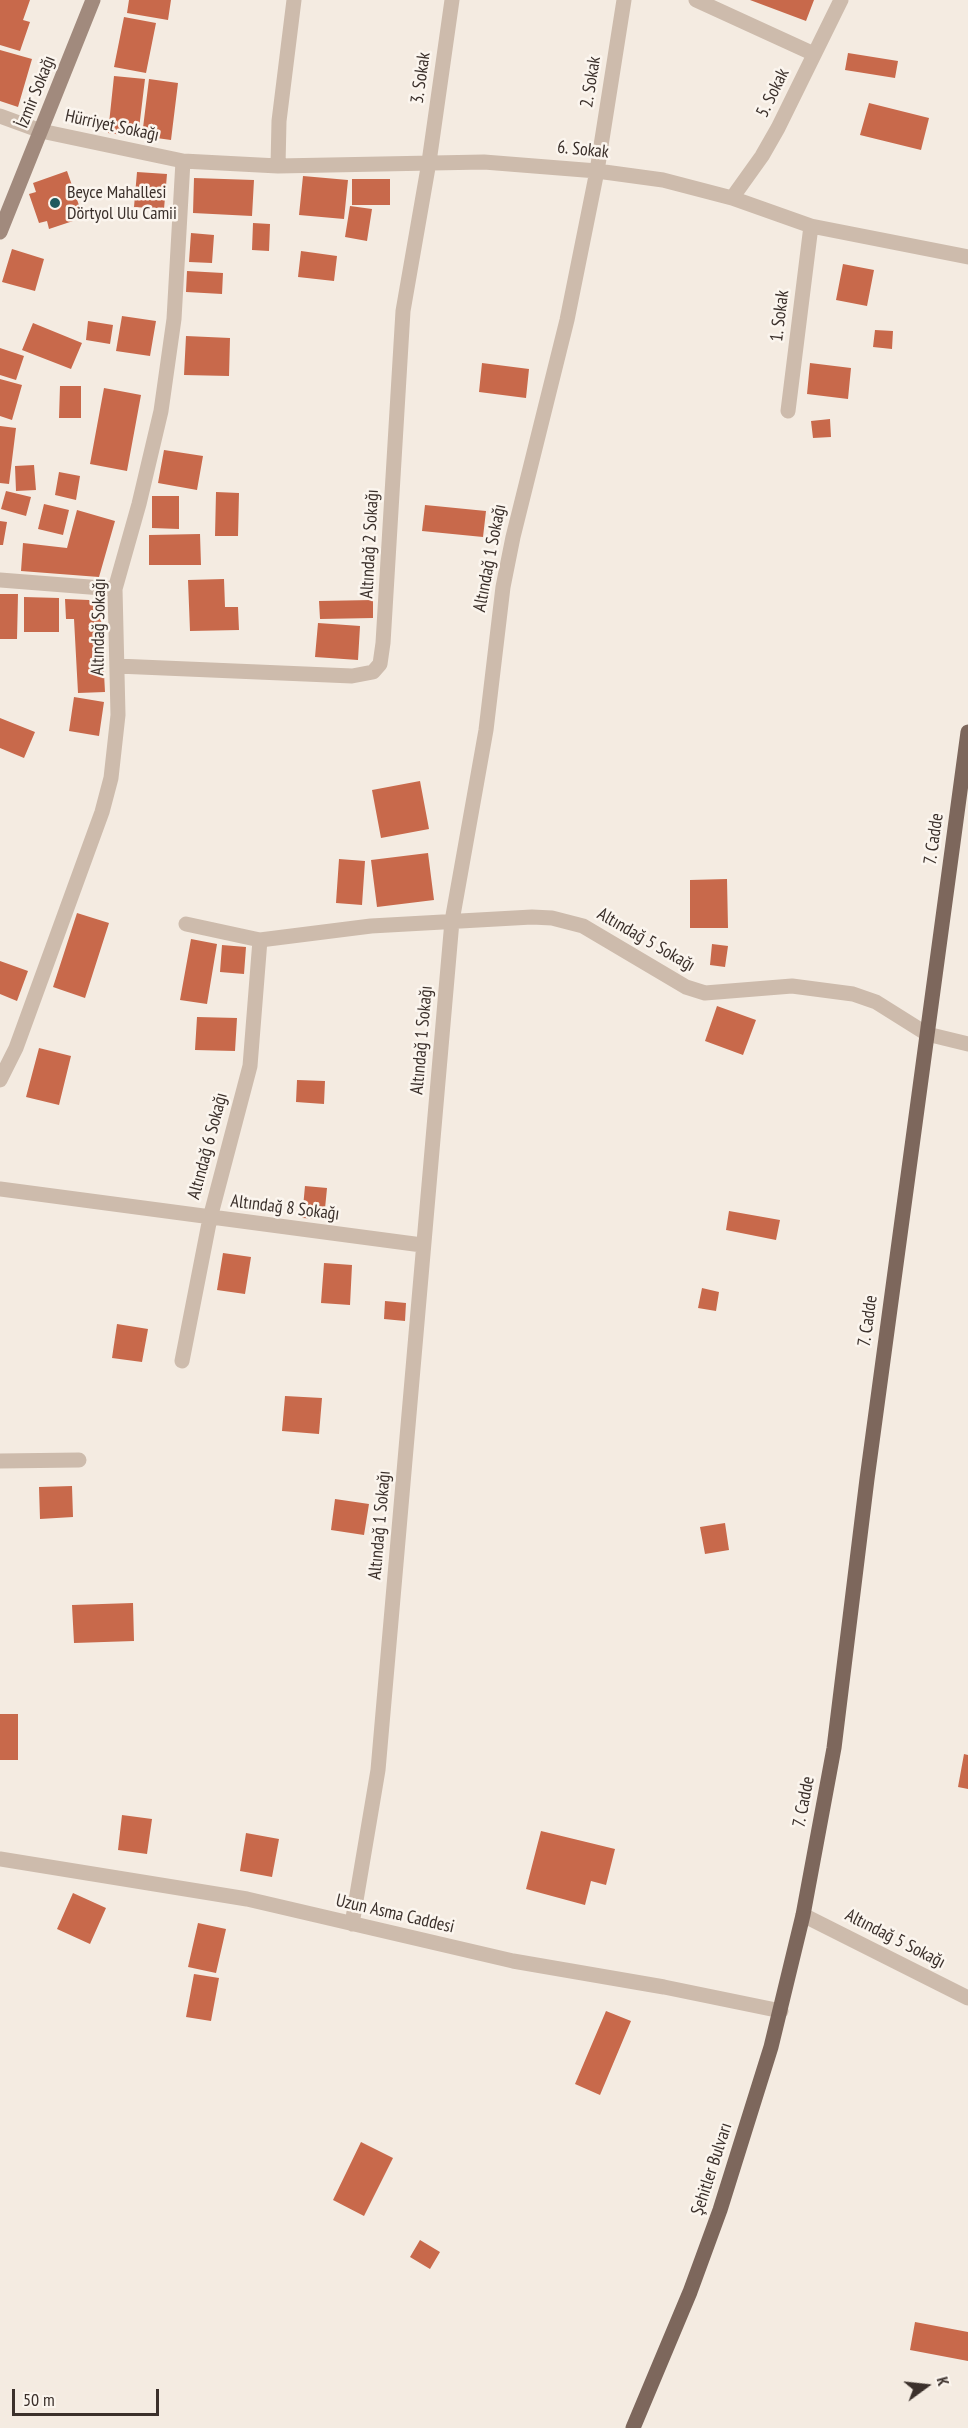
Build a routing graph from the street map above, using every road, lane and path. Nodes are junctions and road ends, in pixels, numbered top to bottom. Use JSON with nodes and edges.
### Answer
{"nodes":[{"id":1,"x":93,"y":0,"type":"edge"},
{"id":2,"x":294,"y":0,"type":"edge"},
{"id":3,"x":452,"y":0,"type":"edge"},
{"id":4,"x":624,"y":0,"type":"edge"},
{"id":5,"x":696,"y":0,"type":"edge"},
{"id":6,"x":841,"y":0,"type":"edge"},
{"id":7,"x":814,"y":54,"type":"junction"},
{"id":8,"x":0,"y":116,"type":"edge"},
{"id":9,"x":41,"y":131,"type":"junction"},
{"id":10,"x":183,"y":161,"type":"junction"},
{"id":11,"x":429,"y":162,"type":"junction"},
{"id":12,"x":278,"y":166,"type":"junction"},
{"id":13,"x":597,"y":171,"type":"junction"},
{"id":14,"x":732,"y":198,"type":"junction"},
{"id":15,"x":811,"y":226,"type":"junction"},
{"id":16,"x":0,"y":232,"type":"edge"},
{"id":17,"x":968,"y":256,"type":"edge"},
{"id":18,"x":788,"y":411,"type":"dead end"},
{"id":19,"x":0,"y":580,"type":"edge"},
{"id":20,"x":115,"y":589,"type":"junction"},
{"id":21,"x":117,"y":666,"type":"junction"},
{"id":22,"x":968,"y":732,"type":"edge"},
{"id":23,"x":452,"y":921,"type":"junction"},
{"id":24,"x":186,"y":924,"type":"dead end"},
{"id":25,"x":260,"y":940,"type":"junction"},
{"id":26,"x":927,"y":1034,"type":"junction"},
{"id":27,"x":968,"y":1044,"type":"edge"},
{"id":28,"x":0,"y":1080,"type":"edge"},
{"id":29,"x":0,"y":1189,"type":"edge"},
{"id":30,"x":210,"y":1218,"type":"junction"},
{"id":31,"x":422,"y":1245,"type":"junction"},
{"id":32,"x":182,"y":1361,"type":"dead end"},
{"id":33,"x":79,"y":1460,"type":"dead end"},
{"id":34,"x":0,"y":1461,"type":"edge"},
{"id":35,"x":0,"y":1858,"type":"edge"},
{"id":36,"x":803,"y":1915,"type":"junction"},
{"id":37,"x":352,"y":1924,"type":"junction"},
{"id":38,"x":968,"y":1998,"type":"edge"},
{"id":39,"x":781,"y":2011,"type":"junction"},
{"id":40,"x":633,"y":2428,"type":"edge"}],
"edges":[{"from":1,"to":9,"type":"street","name":"İzmir Sokağı"},
{"from":2,"to":12,"type":"street"},
{"from":3,"to":11,"type":"street","name":"3. Sokak"},
{"from":4,"to":13,"type":"street","name":"2. Sokak"},
{"from":5,"to":7,"type":"street"},
{"from":6,"to":7,"type":"street","name":"5. Sokak"},
{"from":7,"to":14,"type":"street","name":"5. Sokak"},
{"from":8,"to":9,"type":"street","name":"Hürriyet Sokağı"},
{"from":9,"to":10,"type":"street","name":"Hürriyet Sokağı"},
{"from":9,"to":16,"type":"street","name":"İzmir Sokağı"},
{"from":10,"to":12,"type":"street","name":"6. Sokak"},
{"from":10,"to":20,"type":"street","name":"Altındağ Sokağı"},
{"from":11,"to":12,"type":"street","name":"6. Sokak"},
{"from":11,"to":13,"type":"street","name":"6. Sokak"},
{"from":11,"to":21,"type":"street","name":"Altındağ 2 Sokağı"},
{"from":13,"to":14,"type":"street","name":"6. Sokak"},
{"from":13,"to":23,"type":"street","name":"Altındağ 1 Sokağı"},
{"from":14,"to":15,"type":"street","name":"6. Sokak"},
{"from":15,"to":17,"type":"street","name":"6. Sokak"},
{"from":15,"to":18,"type":"street","name":"1. Sokak"},
{"from":19,"to":20,"type":"street"},
{"from":20,"to":21,"type":"street","name":"Altındağ Sokağı"},
{"from":21,"to":28,"type":"street","name":"Altındağ Sokağı"},
{"from":22,"to":26,"type":"main road","name":"7. Cadde"},
{"from":23,"to":25,"type":"street","name":"Altındağ 5 Sokağı"},
{"from":23,"to":26,"type":"street","name":"Altındağ 5 Sokağı"},
{"from":23,"to":31,"type":"street","name":"Altındağ 1 Sokağı"},
{"from":24,"to":25,"type":"street","name":"Altındağ 5 Sokağı"},
{"from":25,"to":30,"type":"street","name":"Altındağ 6 Sokağı"},
{"from":26,"to":27,"type":"street","name":"Altındağ 5 Sokağı"},
{"from":26,"to":36,"type":"main road","name":"7. Cadde"},
{"from":29,"to":30,"type":"street","name":"Altındağ 8 Sokağı"},
{"from":30,"to":31,"type":"street","name":"Altındağ 8 Sokağı"},
{"from":30,"to":32,"type":"street","name":"Altındağ 6 Sokağı"},
{"from":31,"to":37,"type":"street","name":"Altındağ 1 Sokağı"},
{"from":33,"to":34,"type":"street"},
{"from":35,"to":37,"type":"street","name":"Uzun Asma Caddesi"},
{"from":36,"to":38,"type":"street","name":"Altındağ 5 Sokağı"},
{"from":36,"to":39,"type":"main road","name":"Şehitler Bulvarı"},
{"from":37,"to":39,"type":"street","name":"Uzun Asma Caddesi"},
{"from":39,"to":40,"type":"main road","name":"Şehitler Bulvarı"}]}
